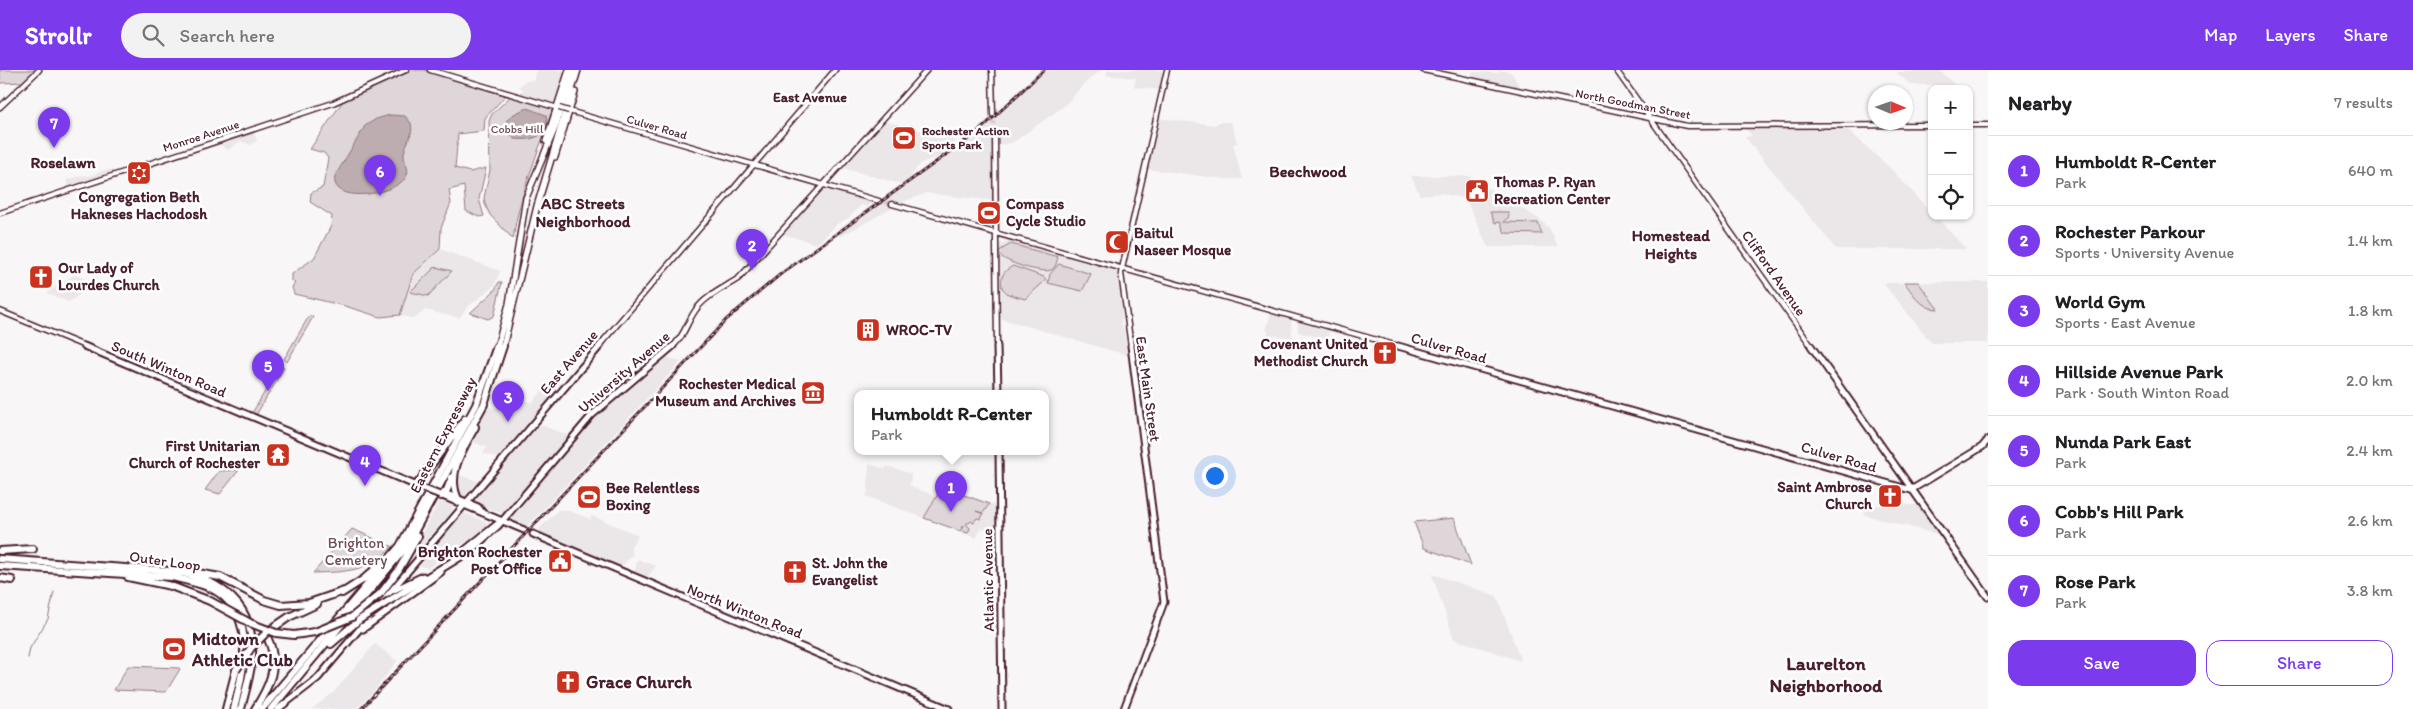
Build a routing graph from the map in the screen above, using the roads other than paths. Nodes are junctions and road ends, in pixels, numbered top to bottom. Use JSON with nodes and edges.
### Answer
{"nodes":[{"id":1,"x":39,"y":70,"type":"edge"},
{"id":2,"x":406,"y":70,"type":"edge"},
{"id":3,"x":430,"y":70,"type":"edge"},
{"id":4,"x":569,"y":70,"type":"edge"},
{"id":5,"x":573,"y":70,"type":"edge"},
{"id":6,"x":578,"y":70,"type":"edge"},
{"id":7,"x":835,"y":70,"type":"edge"},
{"id":8,"x":927,"y":70,"type":"edge"},
{"id":9,"x":992,"y":70,"type":"edge"},
{"id":10,"x":1167,"y":70,"type":"edge"},
{"id":11,"x":1423,"y":70,"type":"edge"},
{"id":12,"x":1616,"y":70,"type":"edge"},
{"id":13,"x":0,"y":107,"type":"edge"},
{"id":14,"x":558,"y":108,"type":"junction"},
{"id":15,"x":569,"y":111,"type":"junction"},
{"id":16,"x":993,"y":115,"type":"tunnel mouth"},
{"id":17,"x":1650,"y":118,"type":"junction"},
{"id":18,"x":1928,"y":125,"type":"edge"},
{"id":19,"x":1973,"y":125,"type":"edge"},
{"id":20,"x":1988,"y":125,"type":"edge"},
{"id":21,"x":995,"y":136,"type":"tunnel mouth"},
{"id":22,"x":755,"y":166,"type":"junction"},
{"id":23,"x":534,"y":176,"type":"junction"},
{"id":24,"x":824,"y":185,"type":"junction"},
{"id":25,"x":541,"y":191,"type":"junction"},
{"id":26,"x":879,"y":201,"type":"tunnel mouth"},
{"id":27,"x":892,"y":204,"type":"tunnel mouth"},
{"id":28,"x":0,"y":213,"type":"edge"},
{"id":29,"x":997,"y":233,"type":"junction"},
{"id":30,"x":1121,"y":268,"type":"junction"},
{"id":31,"x":0,"y":311,"type":"edge"},
{"id":32,"x":492,"y":386,"type":"junction"},
{"id":33,"x":998,"y":390,"type":"edge"},
{"id":34,"x":481,"y":394,"type":"junction"},
{"id":35,"x":1988,"y":440,"type":"edge"},
{"id":36,"x":999,"y":455,"type":"edge"},
{"id":37,"x":457,"y":463,"type":"junction"},
{"id":38,"x":425,"y":473,"type":"joint"},
{"id":39,"x":416,"y":485,"type":"junction"},
{"id":40,"x":1911,"y":490,"type":"junction"},
{"id":41,"x":441,"y":495,"type":"junction"},
{"id":42,"x":461,"y":502,"type":"junction"},
{"id":43,"x":430,"y":504,"type":"junction"},
{"id":44,"x":502,"y":521,"type":"junction"},
{"id":45,"x":410,"y":528,"type":"junction"},
{"id":46,"x":524,"y":530,"type":"tunnel mouth"},
{"id":47,"x":533,"y":534,"type":"tunnel mouth"},
{"id":48,"x":33,"y":549,"type":"dead end"},
{"id":49,"x":0,"y":551,"type":"edge"},
{"id":50,"x":468,"y":552,"type":"junction"},
{"id":51,"x":0,"y":559,"type":"edge"},
{"id":52,"x":0,"y":566,"type":"edge"},
{"id":53,"x":144,"y":569,"type":"junction"},
{"id":54,"x":88,"y":572,"type":"junction"},
{"id":55,"x":405,"y":573,"type":"junction"},
{"id":56,"x":0,"y":578,"type":"edge"},
{"id":57,"x":12,"y":580,"type":"dead end"},
{"id":58,"x":414,"y":581,"type":"junction"},
{"id":59,"x":344,"y":592,"type":"junction"},
{"id":60,"x":391,"y":595,"type":"junction"},
{"id":61,"x":1988,"y":597,"type":"edge"},
{"id":62,"x":250,"y":623,"type":"junction"},
{"id":63,"x":267,"y":636,"type":"junction"},
{"id":64,"x":354,"y":637,"type":"junction"},
{"id":65,"x":298,"y":677,"type":"junction"},
{"id":66,"x":259,"y":708,"type":"edge"},
{"id":67,"x":226,"y":709,"type":"edge"},
{"id":68,"x":234,"y":709,"type":"edge"},
{"id":69,"x":242,"y":709,"type":"edge"},
{"id":70,"x":271,"y":709,"type":"edge"},
{"id":71,"x":278,"y":709,"type":"edge"},
{"id":72,"x":949,"y":709,"type":"edge"},
{"id":73,"x":1002,"y":709,"type":"edge"},
{"id":74,"x":1124,"y":709,"type":"edge"}],
"edges":[{"from":1,"to":13,"type":"main road"},
{"from":2,"to":28,"type":"main road","name":"Monroe Avenue"},
{"from":3,"to":14,"type":"main road","name":"Culver Road"},
{"from":4,"to":14,"type":"highway"},
{"from":5,"to":23,"type":"highway","name":"Eastern Expressway"},
{"from":6,"to":15,"type":"highway"},
{"from":6,"to":25,"type":"highway","name":"Eastern Expressway"},
{"from":7,"to":22,"type":"main road","name":"East Avenue"},
{"from":8,"to":24,"type":"main road","name":"University Avenue"},
{"from":9,"to":16,"type":"main road"},
{"from":10,"to":30,"type":"main road","name":"East Main Street"},
{"from":11,"to":17,"type":"main road","name":"North Goodman Street"},
{"from":12,"to":17,"type":"main road","name":"Clifford Avenue"},
{"from":14,"to":15,"type":"main road","name":"Culver Road","bridge":true},
{"from":14,"to":23,"type":"highway"},
{"from":15,"to":22,"type":"main road","name":"Culver Road"},
{"from":15,"to":25,"type":"highway"},
{"from":17,"to":18,"type":"main road","name":"North Goodman Street"},
{"from":17,"to":40,"type":"main road","name":"Clifford Avenue"},
{"from":19,"to":20,"type":"main road"},
{"from":21,"to":29,"type":"main road"},
{"from":22,"to":24,"type":"main road","name":"Culver Road"},
{"from":22,"to":42,"type":"main road","name":"East Avenue"},
{"from":23,"to":34,"type":"highway","name":"Eastern Expressway"},
{"from":24,"to":26,"type":"main road","name":"Culver Road"},
{"from":24,"to":44,"type":"main road","name":"University Avenue"},
{"from":25,"to":32,"type":"highway","name":"Eastern Expressway"},
{"from":27,"to":29,"type":"main road","name":"Culver Road"},
{"from":29,"to":30,"type":"main road","name":"Culver Road"},
{"from":29,"to":33,"type":"main road"},
{"from":30,"to":40,"type":"main road","name":"Culver Road"},
{"from":30,"to":74,"type":"main road","name":"East Main Street"},
{"from":31,"to":39,"type":"main road","name":"South Winton Road"},
{"from":32,"to":37,"type":"highway"},
{"from":32,"to":43,"type":"highway","name":"Eastern Expressway"},
{"from":34,"to":38,"type":"highway"},
{"from":34,"to":45,"type":"highway","name":"Eastern Expressway"},
{"from":35,"to":40,"type":"main road"},
{"from":36,"to":73,"type":"main road","name":"Atlantic Avenue"},
{"from":37,"to":41,"type":"highway"},
{"from":37,"to":42,"type":"highway"},
{"from":38,"to":39,"type":"main road"},
{"from":39,"to":41,"type":"main road","name":"South Winton Road","bridge":true},
{"from":40,"to":61,"type":"main road","name":"Clifford Avenue"},
{"from":41,"to":42,"type":"main road","name":"South Winton Road"},
{"from":42,"to":44,"type":"main road","name":"South Winton Road"},
{"from":42,"to":55,"type":"main road","name":"East Avenue"},
{"from":43,"to":62,"type":"highway","bridge":true},
{"from":43,"to":65,"type":"highway","name":"Eastern Expressway"},
{"from":44,"to":46,"type":"main road"},
{"from":44,"to":50,"type":"main road","name":"University Avenue"},
{"from":44,"to":58,"type":"main road","name":"University Avenue"},
{"from":45,"to":59,"type":"highway"},
{"from":45,"to":66,"type":"highway","name":"Eastern Expressway"},
{"from":47,"to":72,"type":"main road","name":"North Winton Road"},
{"from":48,"to":49,"type":"highway"},
{"from":50,"to":60,"type":"highway"},
{"from":50,"to":64,"type":"main road","name":"University Avenue"},
{"from":51,"to":53,"type":"highway","name":"Outer Loop"},
{"from":52,"to":54,"type":"highway","name":"Outer Loop"},
{"from":53,"to":59,"type":"highway"},
{"from":53,"to":69,"type":"highway","name":"Outer Loop"},
{"from":54,"to":62,"type":"highway","bridge":true},
{"from":54,"to":68,"type":"highway","name":"Outer Loop"},
{"from":55,"to":58,"type":"main road"},
{"from":55,"to":60,"type":"main road","name":"East Avenue"},
{"from":56,"to":57,"type":"highway"},
{"from":58,"to":60,"type":"main road","name":"University Avenue"},
{"from":59,"to":63,"type":"highway"},
{"from":60,"to":64,"type":"main road","name":"East Avenue"},
{"from":60,"to":65,"type":"highway","bridge":true},
{"from":62,"to":63,"type":"highway","bridge":true},
{"from":63,"to":66,"type":"highway"},
{"from":63,"to":67,"type":"highway","bridge":true},
{"from":64,"to":71,"type":"main road","name":"East Avenue"},
{"from":65,"to":70,"type":"highway","name":"Eastern Expressway"}]}
